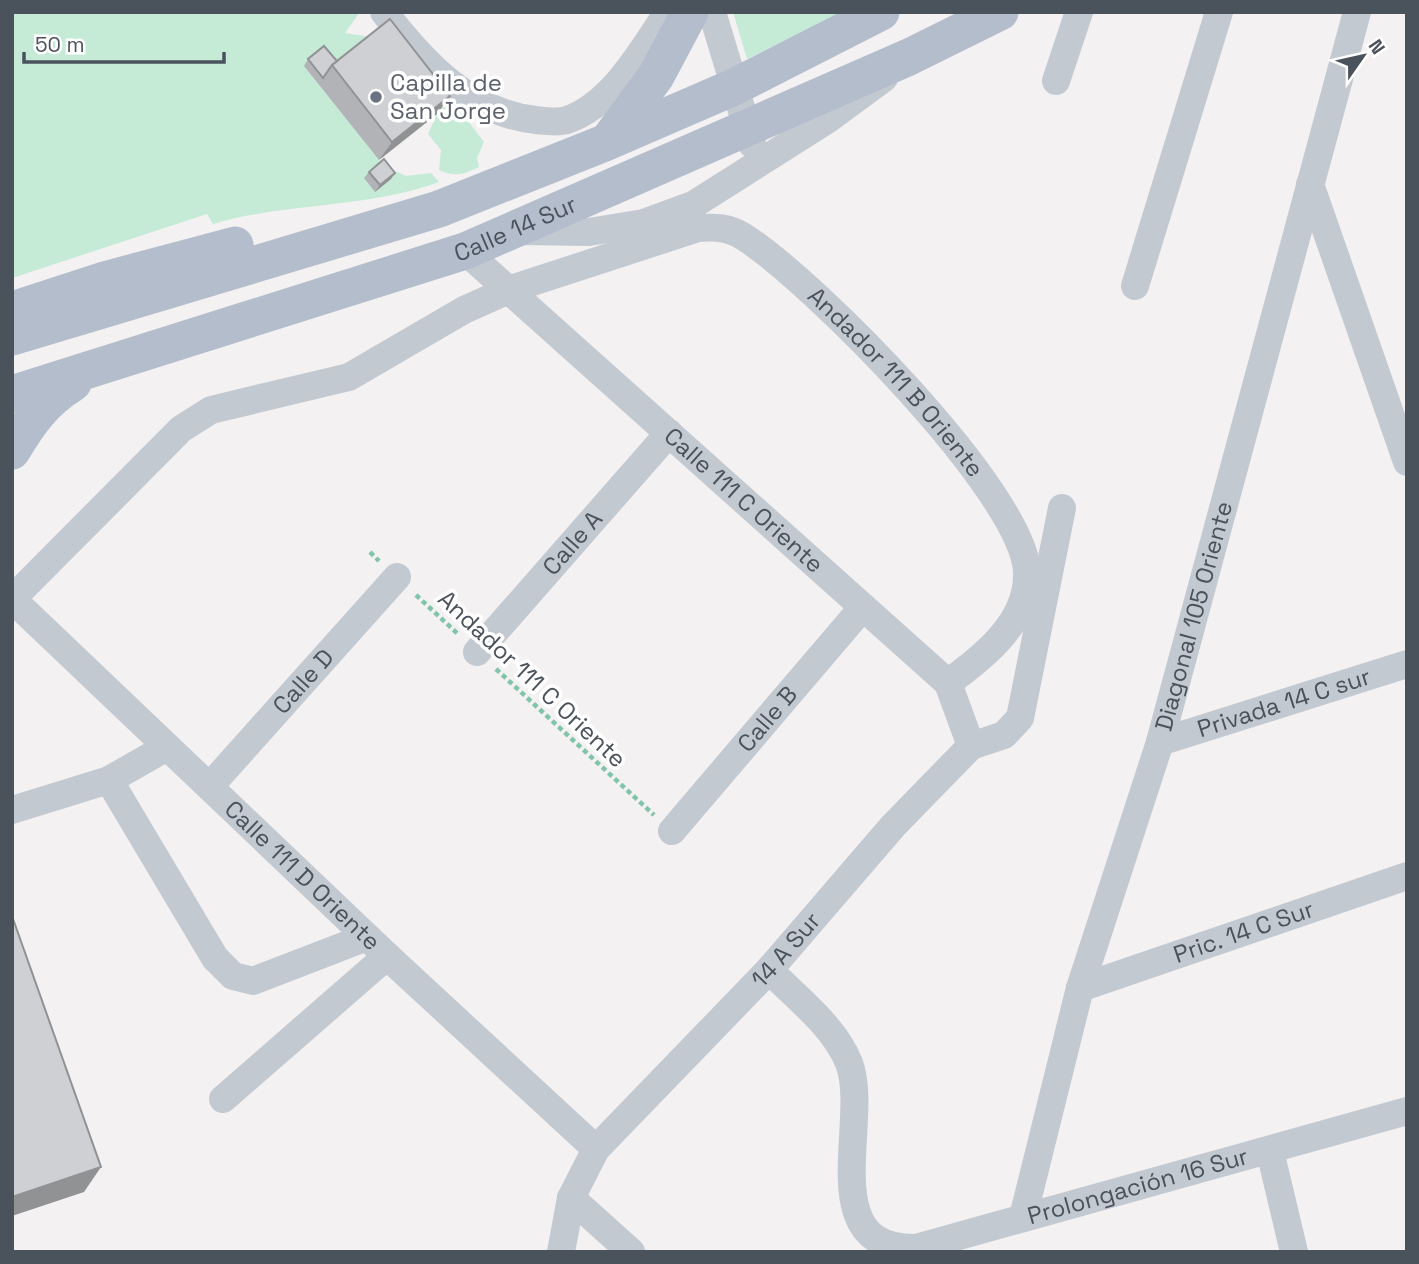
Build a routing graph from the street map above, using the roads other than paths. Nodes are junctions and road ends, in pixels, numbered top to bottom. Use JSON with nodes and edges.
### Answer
{"nodes":[{"id":1,"x":384,"y":12,"type":"edge"},
{"id":2,"x":668,"y":12,"type":"edge"},
{"id":3,"x":690,"y":12,"type":"edge"},
{"id":4,"x":712,"y":12,"type":"edge"},
{"id":5,"x":881,"y":12,"type":"edge"},
{"id":6,"x":1000,"y":12,"type":"edge"},
{"id":7,"x":1079,"y":12,"type":"edge"},
{"id":8,"x":1219,"y":12,"type":"edge"},
{"id":9,"x":1357,"y":12,"type":"edge"},
{"id":10,"x":960,"y":21,"type":"edge"},
{"id":11,"x":909,"y":57,"type":"junction"},
{"id":12,"x":1056,"y":81,"type":"dead end"},
{"id":13,"x":734,"y":86,"type":"junction"},
{"id":14,"x":749,"y":128,"type":"junction"},
{"id":15,"x":607,"y":142,"type":"junction"},
{"id":16,"x":756,"y":164,"type":"junction"},
{"id":17,"x":1310,"y":184,"type":"junction"},
{"id":18,"x":516,"y":231,"type":"junction"},
{"id":19,"x":340,"y":239,"type":"junction"},
{"id":20,"x":465,"y":251,"type":"junction"},
{"id":21,"x":1135,"y":286,"type":"dead end"},
{"id":22,"x":511,"y":289,"type":"junction"},
{"id":23,"x":12,"y":310,"type":"edge"},
{"id":24,"x":12,"y":337,"type":"edge"},
{"id":25,"x":93,"y":370,"type":"junction"},
{"id":26,"x":12,"y":394,"type":"edge"},
{"id":27,"x":669,"y":433,"type":"junction"},
{"id":28,"x":12,"y":451,"type":"edge"},
{"id":29,"x":1407,"y":463,"type":"edge"},
{"id":30,"x":1062,"y":508,"type":"dead end"},
{"id":31,"x":397,"y":577,"type":"road end"},
{"id":32,"x":12,"y":599,"type":"edge"},
{"id":33,"x":863,"y":607,"type":"junction"},
{"id":34,"x":477,"y":652,"type":"road end"},
{"id":35,"x":1407,"y":664,"type":"edge"},
{"id":36,"x":948,"y":684,"type":"junction"},
{"id":37,"x":1160,"y":742,"type":"junction"},
{"id":38,"x":971,"y":746,"type":"junction"},
{"id":39,"x":167,"y":747,"type":"junction"},
{"id":40,"x":109,"y":780,"type":"junction"},
{"id":41,"x":210,"y":786,"type":"junction"},
{"id":42,"x":12,"y":810,"type":"edge"},
{"id":43,"x":672,"y":831,"type":"road end"},
{"id":44,"x":1407,"y":876,"type":"edge"},
{"id":45,"x":377,"y":946,"type":"junction"},
{"id":46,"x":769,"y":971,"type":"junction"},
{"id":47,"x":1080,"y":988,"type":"junction"},
{"id":48,"x":223,"y":1099,"type":"dead end"},
{"id":49,"x":1407,"y":1111,"type":"edge"},
{"id":50,"x":596,"y":1149,"type":"junction"},
{"id":51,"x":1270,"y":1151,"type":"junction"},
{"id":52,"x":571,"y":1198,"type":"junction"},
{"id":53,"x":1023,"y":1217,"type":"junction"},
{"id":54,"x":867,"y":1244,"type":"edge"},
{"id":55,"x":918,"y":1250,"type":"edge"},
{"id":56,"x":561,"y":1252,"type":"edge"},
{"id":57,"x":631,"y":1252,"type":"edge"},
{"id":58,"x":1294,"y":1252,"type":"edge"}],
"edges":[{"from":1,"to":2,"type":"street"},
{"from":3,"to":15,"type":"main road"},
{"from":4,"to":13,"type":"street"},
{"from":5,"to":13,"type":"main road","name":"Calle 14 Sur"},
{"from":6,"to":10,"type":"main road","name":"Calle 14 Sur"},
{"from":7,"to":12,"type":"street"},
{"from":8,"to":21,"type":"street"},
{"from":9,"to":17,"type":"street","name":"Diagonal 105 Oriente"},
{"from":10,"to":11,"type":"main road","name":"Calle 14 Sur"},
{"from":11,"to":14,"type":"main road","name":"Calle 14 Sur"},
{"from":11,"to":16,"type":"street"},
{"from":13,"to":14,"type":"street"},
{"from":13,"to":15,"type":"main road","name":"Calle 14 Sur"},
{"from":14,"to":16,"type":"street"},
{"from":14,"to":18,"type":"main road","name":"Calle 14 Sur"},
{"from":15,"to":19,"type":"main road","name":"Calle 14 Sur"},
{"from":16,"to":18,"type":"street"},
{"from":17,"to":29,"type":"street"},
{"from":17,"to":37,"type":"street","name":"Diagonal 105 Oriente"},
{"from":18,"to":20,"type":"main road","name":"Calle 14 Sur"},
{"from":19,"to":23,"type":"main road"},
{"from":19,"to":24,"type":"main road","name":"Calle 14 Sur"},
{"from":20,"to":22,"type":"street","name":"Calle 111 C Oriente"},
{"from":20,"to":25,"type":"main road","name":"Calle 14 Sur"},
{"from":22,"to":27,"type":"street","name":"Calle 111 C Oriente"},
{"from":22,"to":32,"type":"street"},
{"from":22,"to":36,"type":"street","name":"Andador 111 B Oriente"},
{"from":25,"to":26,"type":"main road","name":"Calle 14 Sur"},
{"from":25,"to":28,"type":"main road"},
{"from":27,"to":33,"type":"street","name":"Calle 111 C Oriente"},
{"from":27,"to":34,"type":"street","name":"Calle A"},
{"from":30,"to":38,"type":"street"},
{"from":31,"to":41,"type":"street","name":"Calle D"},
{"from":32,"to":39,"type":"street","name":"Calle 111 D Oriente"},
{"from":33,"to":36,"type":"street","name":"Calle 111 C Oriente"},
{"from":33,"to":43,"type":"street","name":"Calle B"},
{"from":35,"to":37,"type":"street","name":"Privada 14 C sur"},
{"from":36,"to":38,"type":"street","name":"Calle 111 C Oriente"},
{"from":37,"to":47,"type":"street","name":"Diagonal 105 Oriente"},
{"from":38,"to":46,"type":"street","name":"14 A Sur"},
{"from":39,"to":40,"type":"street"},
{"from":39,"to":41,"type":"street","name":"Calle 111 D Oriente"},
{"from":40,"to":42,"type":"street"},
{"from":40,"to":45,"type":"street"},
{"from":41,"to":45,"type":"street","name":"Calle 111 D Oriente"},
{"from":44,"to":47,"type":"street","name":"Pric. 14 C Sur"},
{"from":45,"to":48,"type":"street"},
{"from":45,"to":50,"type":"street","name":"Calle 111 D Oriente"},
{"from":46,"to":50,"type":"street","name":"14 A Sur"},
{"from":46,"to":54,"type":"street"},
{"from":47,"to":53,"type":"street","name":"Diagonal 105 Oriente"},
{"from":49,"to":51,"type":"street","name":"Prolongación 16 Sur"},
{"from":50,"to":52,"type":"street","name":"14 A Sur"},
{"from":51,"to":53,"type":"street","name":"Prolongación 16 Sur"},
{"from":51,"to":58,"type":"street"},
{"from":52,"to":56,"type":"street","name":"14 A Sur"},
{"from":52,"to":57,"type":"street"},
{"from":53,"to":55,"type":"street","name":"Prolongación 16 Sur"},
{"from":54,"to":55,"type":"street","name":"Prolongación 16 Sur"}]}
